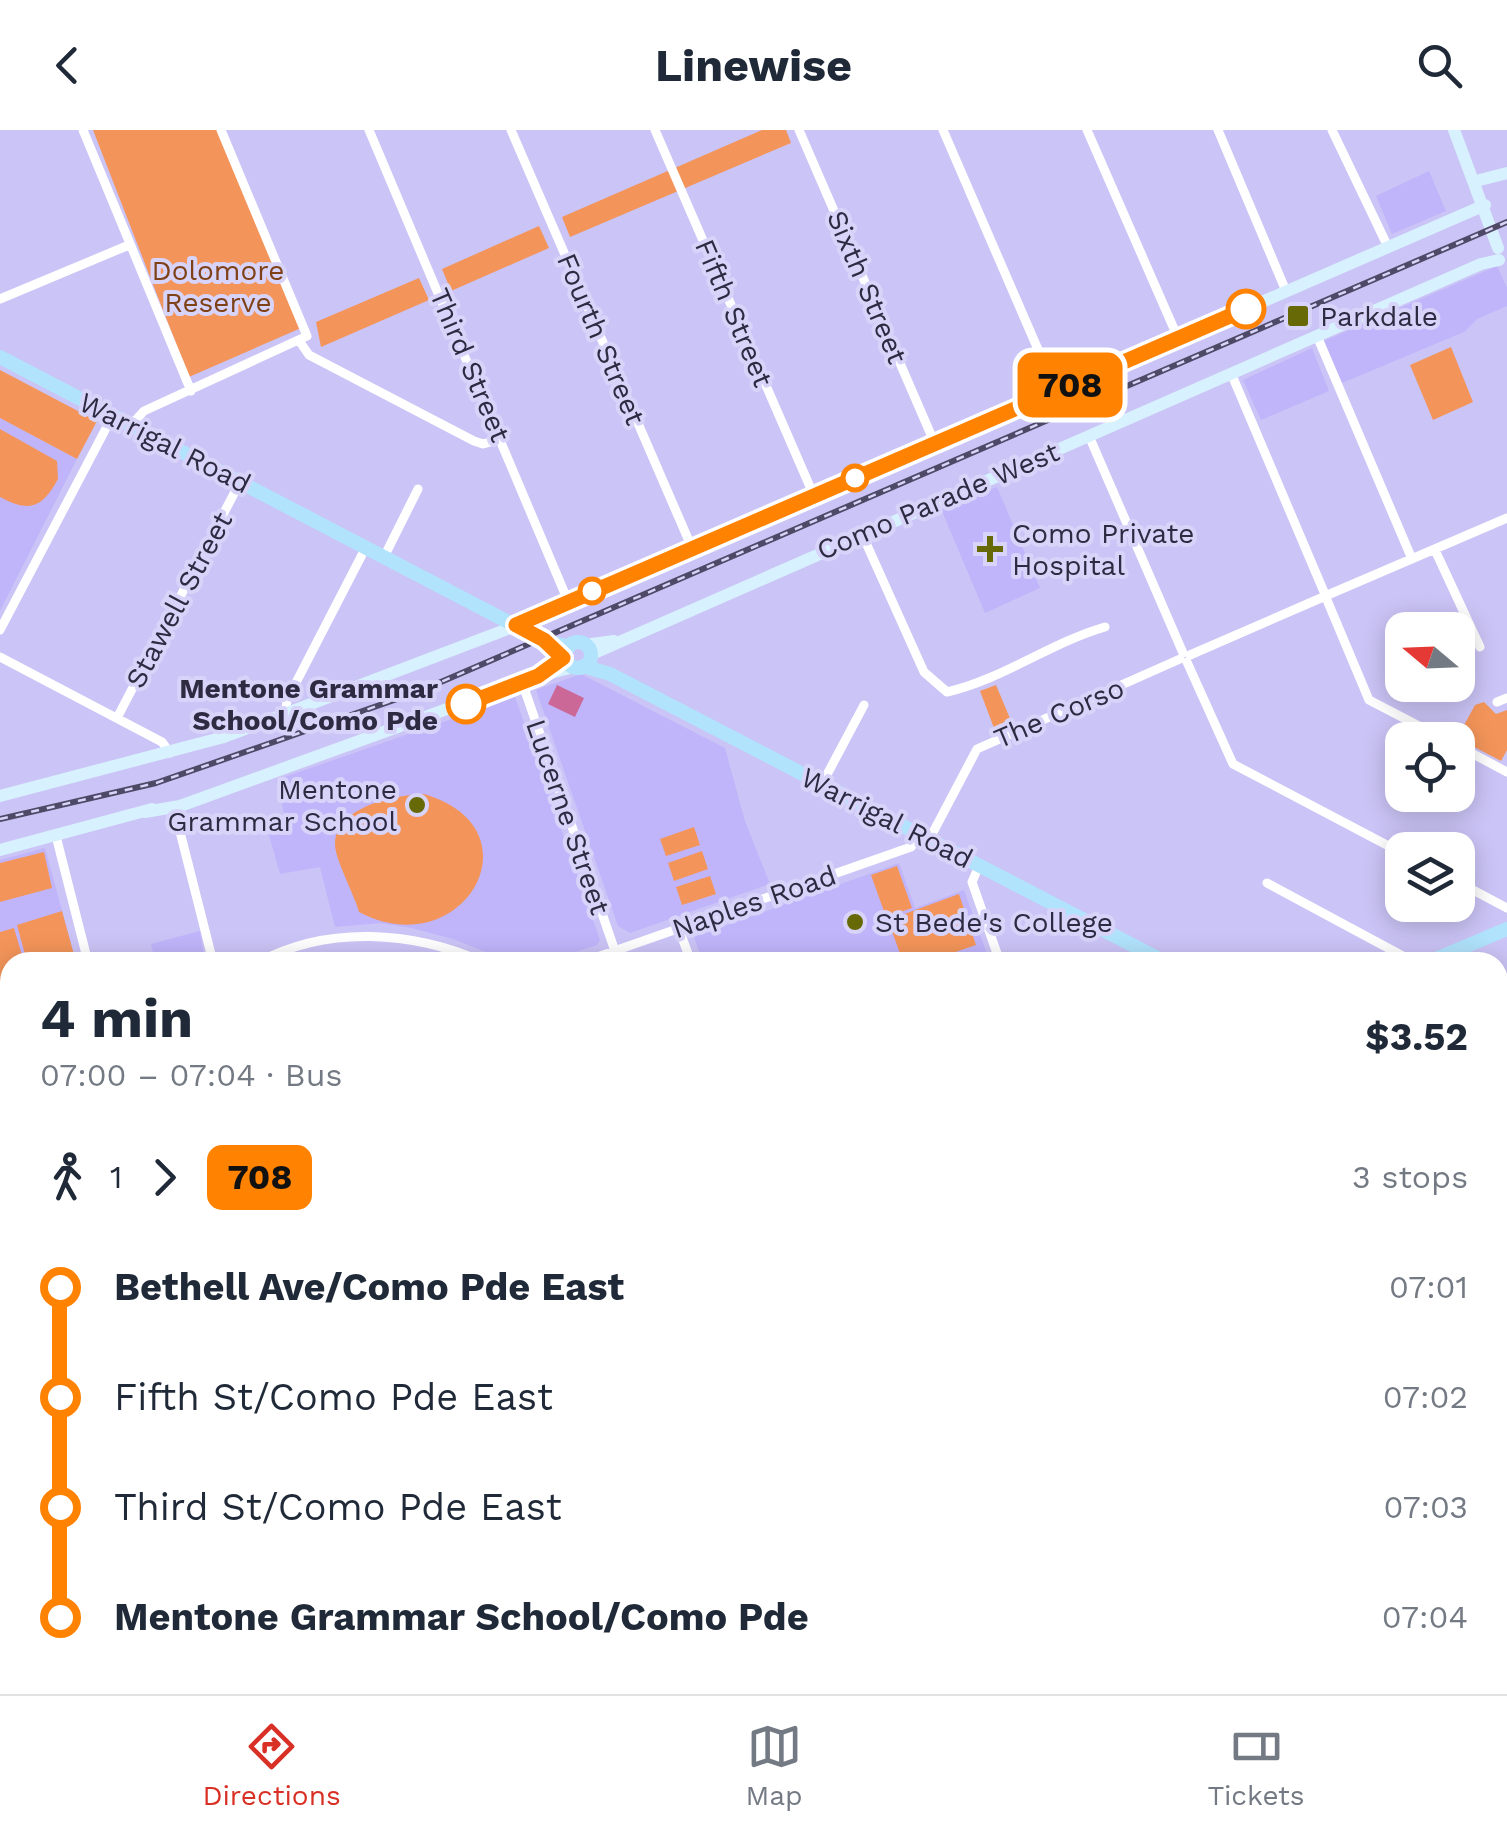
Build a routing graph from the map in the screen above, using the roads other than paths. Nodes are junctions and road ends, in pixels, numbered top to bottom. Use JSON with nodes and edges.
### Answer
{"nodes":[{"id":1,"x":82,"y":130,"type":"edge"},
{"id":2,"x":221,"y":130,"type":"edge"},
{"id":3,"x":369,"y":130,"type":"edge"},
{"id":4,"x":510,"y":130,"type":"edge"},
{"id":5,"x":654,"y":130,"type":"edge"},
{"id":6,"x":799,"y":130,"type":"edge"},
{"id":7,"x":943,"y":130,"type":"edge"},
{"id":8,"x":1087,"y":130,"type":"edge"},
{"id":9,"x":1218,"y":130,"type":"edge"},
{"id":10,"x":1332,"y":130,"type":"edge"},
{"id":11,"x":1454,"y":130,"type":"edge"},
{"id":12,"x":1507,"y":173,"type":"edge"},
{"id":13,"x":1478,"y":186,"type":"junction"},
{"id":14,"x":1485,"y":205,"type":"junction"},
{"id":15,"x":130,"y":245,"type":"junction"},
{"id":16,"x":1388,"y":247,"type":"junction"},
{"id":17,"x":1502,"y":251,"type":"edge"},
{"id":18,"x":1286,"y":291,"type":"junction"},
{"id":19,"x":0,"y":298,"type":"edge"},
{"id":20,"x":1317,"y":336,"type":"junction"},
{"id":21,"x":1178,"y":338,"type":"junction"},
{"id":22,"x":304,"y":340,"type":"junction"},
{"id":23,"x":0,"y":357,"type":"edge"},
{"id":24,"x":1231,"y":373,"type":"junction"},
{"id":25,"x":190,"y":391,"type":"junction"},
{"id":26,"x":1056,"y":391,"type":"junction"},
{"id":27,"x":113,"y":415,"type":"junction"},
{"id":28,"x":131,"y":425,"type":"junction"},
{"id":29,"x":1089,"y":436,"type":"junction"},
{"id":30,"x":502,"y":439,"type":"junction"},
{"id":31,"x":935,"y":444,"type":"junction"},
{"id":32,"x":240,"y":482,"type":"junction"},
{"id":33,"x":418,"y":486,"type":"dead end"},
{"id":34,"x":814,"y":496,"type":"junction"},
{"id":35,"x":1507,"y":518,"type":"edge"},
{"id":36,"x":862,"y":534,"type":"junction"},
{"id":37,"x":366,"y":547,"type":"junction"},
{"id":38,"x":692,"y":548,"type":"junction"},
{"id":39,"x":1435,"y":550,"type":"junction"},
{"id":40,"x":384,"y":557,"type":"junction"},
{"id":41,"x":1412,"y":559,"type":"junction"},
{"id":42,"x":1326,"y":596,"type":"junction"},
{"id":43,"x":568,"y":601,"type":"junction"},
{"id":44,"x":516,"y":625,"type":"junction"},
{"id":45,"x":1105,"y":627,"type":"dead end"},
{"id":46,"x":0,"y":630,"type":"edge"},
{"id":47,"x":1480,"y":647,"type":"dead end"},
{"id":48,"x":578,"y":656,"type":"junction"},
{"id":49,"x":0,"y":657,"type":"edge"},
{"id":50,"x":1185,"y":657,"type":"junction"},
{"id":51,"x":522,"y":682,"type":"junction"},
{"id":52,"x":864,"y":705,"type":"dead end"},
{"id":53,"x":284,"y":716,"type":"junction"},
{"id":54,"x":117,"y":718,"type":"junction"},
{"id":55,"x":1411,"y":722,"type":"edge"},
{"id":56,"x":170,"y":754,"type":"junction"},
{"id":57,"x":1475,"y":755,"type":"edge"},
{"id":58,"x":1507,"y":772,"type":"edge"},
{"id":59,"x":822,"y":784,"type":"junction"},
{"id":60,"x":0,"y":796,"type":"edge"},
{"id":61,"x":196,"y":798,"type":"junction"},
{"id":62,"x":174,"y":808,"type":"junction"},
{"id":63,"x":145,"y":812,"type":"junction"},
{"id":64,"x":56,"y":836,"type":"junction"},
{"id":65,"x":925,"y":838,"type":"junction"},
{"id":66,"x":1385,"y":844,"type":"edge"},
{"id":67,"x":0,"y":850,"type":"edge"},
{"id":68,"x":979,"y":866,"type":"junction"},
{"id":69,"x":1267,"y":883,"type":"dead end"},
{"id":70,"x":1475,"y":891,"type":"edge"},
{"id":71,"x":1507,"y":908,"type":"edge"},
{"id":72,"x":679,"y":929,"type":"junction"},
{"id":73,"x":1507,"y":929,"type":"edge"},
{"id":74,"x":615,"y":951,"type":"joint"},
{"id":75,"x":85,"y":952,"type":"edge"},
{"id":76,"x":210,"y":952,"type":"edge"},
{"id":77,"x":291,"y":952,"type":"edge"},
{"id":78,"x":460,"y":952,"type":"edge"},
{"id":79,"x":687,"y":952,"type":"edge"},
{"id":80,"x":996,"y":952,"type":"edge"},
{"id":81,"x":1145,"y":952,"type":"edge"},
{"id":82,"x":1395,"y":952,"type":"edge"},
{"id":83,"x":1453,"y":952,"type":"edge"}],
"edges":[{"from":1,"to":15,"type":"street"},
{"from":2,"to":22,"type":"street"},
{"from":3,"to":30,"type":"street","name":"Third Street"},
{"from":4,"to":38,"type":"street","name":"Fourth Street"},
{"from":5,"to":34,"type":"street","name":"Fifth Street"},
{"from":6,"to":31,"type":"street","name":"Sixth Street"},
{"from":7,"to":26,"type":"street"},
{"from":8,"to":21,"type":"street"},
{"from":9,"to":18,"type":"street"},
{"from":10,"to":16,"type":"street"},
{"from":11,"to":13,"type":"street"},
{"from":12,"to":13,"type":"street"},
{"from":13,"to":14,"type":"street"},
{"from":14,"to":16,"type":"street"},
{"from":14,"to":17,"type":"street"},
{"from":15,"to":19,"type":"street"},
{"from":15,"to":25,"type":"street"},
{"from":16,"to":18,"type":"street"},
{"from":17,"to":20,"type":"street","name":"Como Parade West"},
{"from":18,"to":21,"type":"street"},
{"from":20,"to":24,"type":"street","name":"Como Parade West"},
{"from":20,"to":41,"type":"street"},
{"from":21,"to":26,"type":"street"},
{"from":22,"to":25,"type":"street"},
{"from":22,"to":30,"type":"street"},
{"from":23,"to":27,"type":"main road","name":"Warrigal Road"},
{"from":24,"to":29,"type":"street","name":"Como Parade West"},
{"from":24,"to":42,"type":"street"},
{"from":25,"to":28,"type":"street"},
{"from":26,"to":31,"type":"street"},
{"from":27,"to":28,"type":"main road","name":"Warrigal Road"},
{"from":27,"to":46,"type":"street"},
{"from":28,"to":32,"type":"main road","name":"Warrigal Road"},
{"from":29,"to":36,"type":"street","name":"Como Parade West"},
{"from":29,"to":50,"type":"street"},
{"from":30,"to":43,"type":"street","name":"Third Street"},
{"from":31,"to":34,"type":"street"},
{"from":32,"to":37,"type":"main road","name":"Warrigal Road"},
{"from":32,"to":54,"type":"street","name":"Stawell Street"},
{"from":33,"to":40,"type":"street"},
{"from":34,"to":38,"type":"street"},
{"from":35,"to":39,"type":"street","name":"The Corso"},
{"from":36,"to":45,"type":"street"},
{"from":36,"to":48,"type":"street","name":"Como Parade West"},
{"from":37,"to":40,"type":"main road","name":"Warrigal Road"},
{"from":37,"to":53,"type":"street"},
{"from":38,"to":43,"type":"street"},
{"from":39,"to":41,"type":"street","name":"The Corso"},
{"from":39,"to":47,"type":"street"},
{"from":40,"to":44,"type":"main road","name":"Warrigal Road"},
{"from":41,"to":42,"type":"street","name":"The Corso"},
{"from":42,"to":50,"type":"street","name":"The Corso"},
{"from":42,"to":55,"type":"street"},
{"from":43,"to":44,"type":"street"},
{"from":44,"to":48,"type":"main road","name":"Warrigal Road"},
{"from":44,"to":53,"type":"street"},
{"from":48,"to":51,"type":"street","name":"Como Parade West"},
{"from":48,"to":59,"type":"main road","name":"Warrigal Road"},
{"from":49,"to":54,"type":"street"},
{"from":50,"to":65,"type":"street","name":"The Corso"},
{"from":50,"to":66,"type":"street"},
{"from":51,"to":61,"type":"street","name":"Como Parade West"},
{"from":51,"to":74,"type":"street","name":"Lucerne Street"},
{"from":52,"to":59,"type":"street"},
{"from":53,"to":56,"type":"street"},
{"from":54,"to":56,"type":"street"},
{"from":56,"to":60,"type":"street"},
{"from":57,"to":58,"type":"street"},
{"from":59,"to":65,"type":"main road","name":"Warrigal Road"},
{"from":61,"to":62,"type":"street","name":"Como Parade West"},
{"from":61,"to":63,"type":"street","name":"Como Parade West"},
{"from":62,"to":63,"type":"street","name":"Como Parade West"},
{"from":62,"to":76,"type":"street"},
{"from":63,"to":64,"type":"street","name":"Como Parade West"},
{"from":64,"to":67,"type":"street","name":"Como Parade West"},
{"from":64,"to":75,"type":"street"},
{"from":65,"to":68,"type":"main road","name":"Warrigal Road"},
{"from":65,"to":72,"type":"street","name":"Naples Road"},
{"from":68,"to":80,"type":"street"},
{"from":68,"to":81,"type":"main road","name":"Warrigal Road"},
{"from":69,"to":82,"type":"street"},
{"from":70,"to":71,"type":"street"},
{"from":72,"to":74,"type":"street","name":"Naples Road"},
{"from":72,"to":79,"type":"street"},
{"from":73,"to":83,"type":"main road"},
{"from":77,"to":78,"type":"street"}]}
